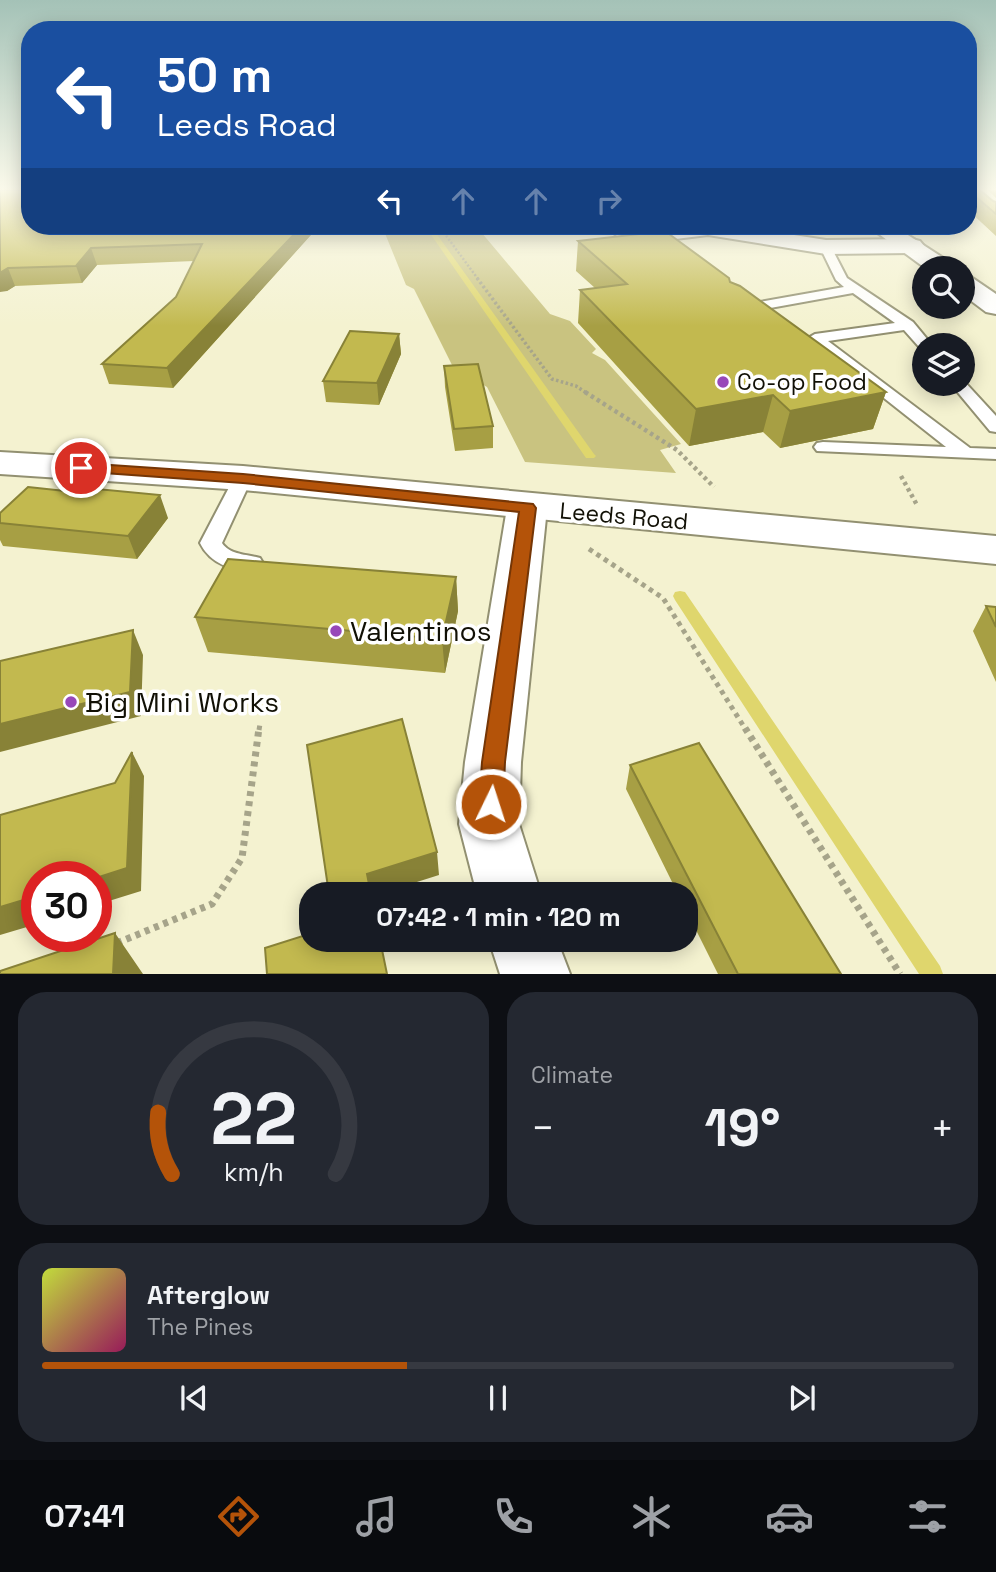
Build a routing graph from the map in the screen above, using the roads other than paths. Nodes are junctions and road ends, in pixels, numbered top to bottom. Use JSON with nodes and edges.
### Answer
{"nodes":[{"id":1,"x":758,"y":235,"type":"edge"},
{"id":2,"x":895,"y":235,"type":"edge"},
{"id":3,"x":912,"y":246,"type":"junction"},
{"id":4,"x":826,"y":247,"type":"junction"},
{"id":5,"x":926,"y":256,"type":"edge"},
{"id":6,"x":855,"y":289,"type":"junction"},
{"id":7,"x":975,"y":291,"type":"edge"},
{"id":8,"x":996,"y":306,"type":"edge"},
{"id":9,"x":732,"y":311,"type":"edge"},
{"id":10,"x":908,"y":325,"type":"junction"},
{"id":11,"x":915,"y":333,"type":"edge"},
{"id":12,"x":969,"y":396,"type":"edge"},
{"id":13,"x":996,"y":427,"type":"edge"},
{"id":14,"x":823,"y":447,"type":"dead end"},
{"id":15,"x":967,"y":453,"type":"junction"},
{"id":16,"x":996,"y":454,"type":"edge"},
{"id":17,"x":0,"y":463,"type":"edge"},
{"id":18,"x":243,"y":478,"type":"junction"},
{"id":19,"x":527,"y":508,"type":"junction"},
{"id":20,"x":996,"y":550,"type":"edge"},
{"id":21,"x":272,"y":565,"type":"edge"},
{"id":22,"x":506,"y":882,"type":"edge"},
{"id":23,"x":527,"y":952,"type":"edge"},
{"id":24,"x":535,"y":974,"type":"edge"}],
"edges":[{"from":1,"to":4,"type":"street"},
{"from":2,"to":3,"type":"street"},
{"from":3,"to":4,"type":"street"},
{"from":3,"to":5,"type":"street"},
{"from":4,"to":6,"type":"lane"},
{"from":6,"to":9,"type":"lane"},
{"from":6,"to":10,"type":"lane"},
{"from":7,"to":8,"type":"street"},
{"from":10,"to":11,"type":"lane"},
{"from":10,"to":15,"type":"lane"},
{"from":12,"to":13,"type":"lane"},
{"from":14,"to":15,"type":"lane"},
{"from":15,"to":16,"type":"lane"},
{"from":17,"to":18,"type":"street","name":"Leeds Road"},
{"from":18,"to":19,"type":"street","name":"Leeds Road"},
{"from":18,"to":21,"type":"lane"},
{"from":19,"to":20,"type":"street","name":"Leeds Road"},
{"from":19,"to":22,"type":"street"},
{"from":23,"to":24,"type":"street"}]}
